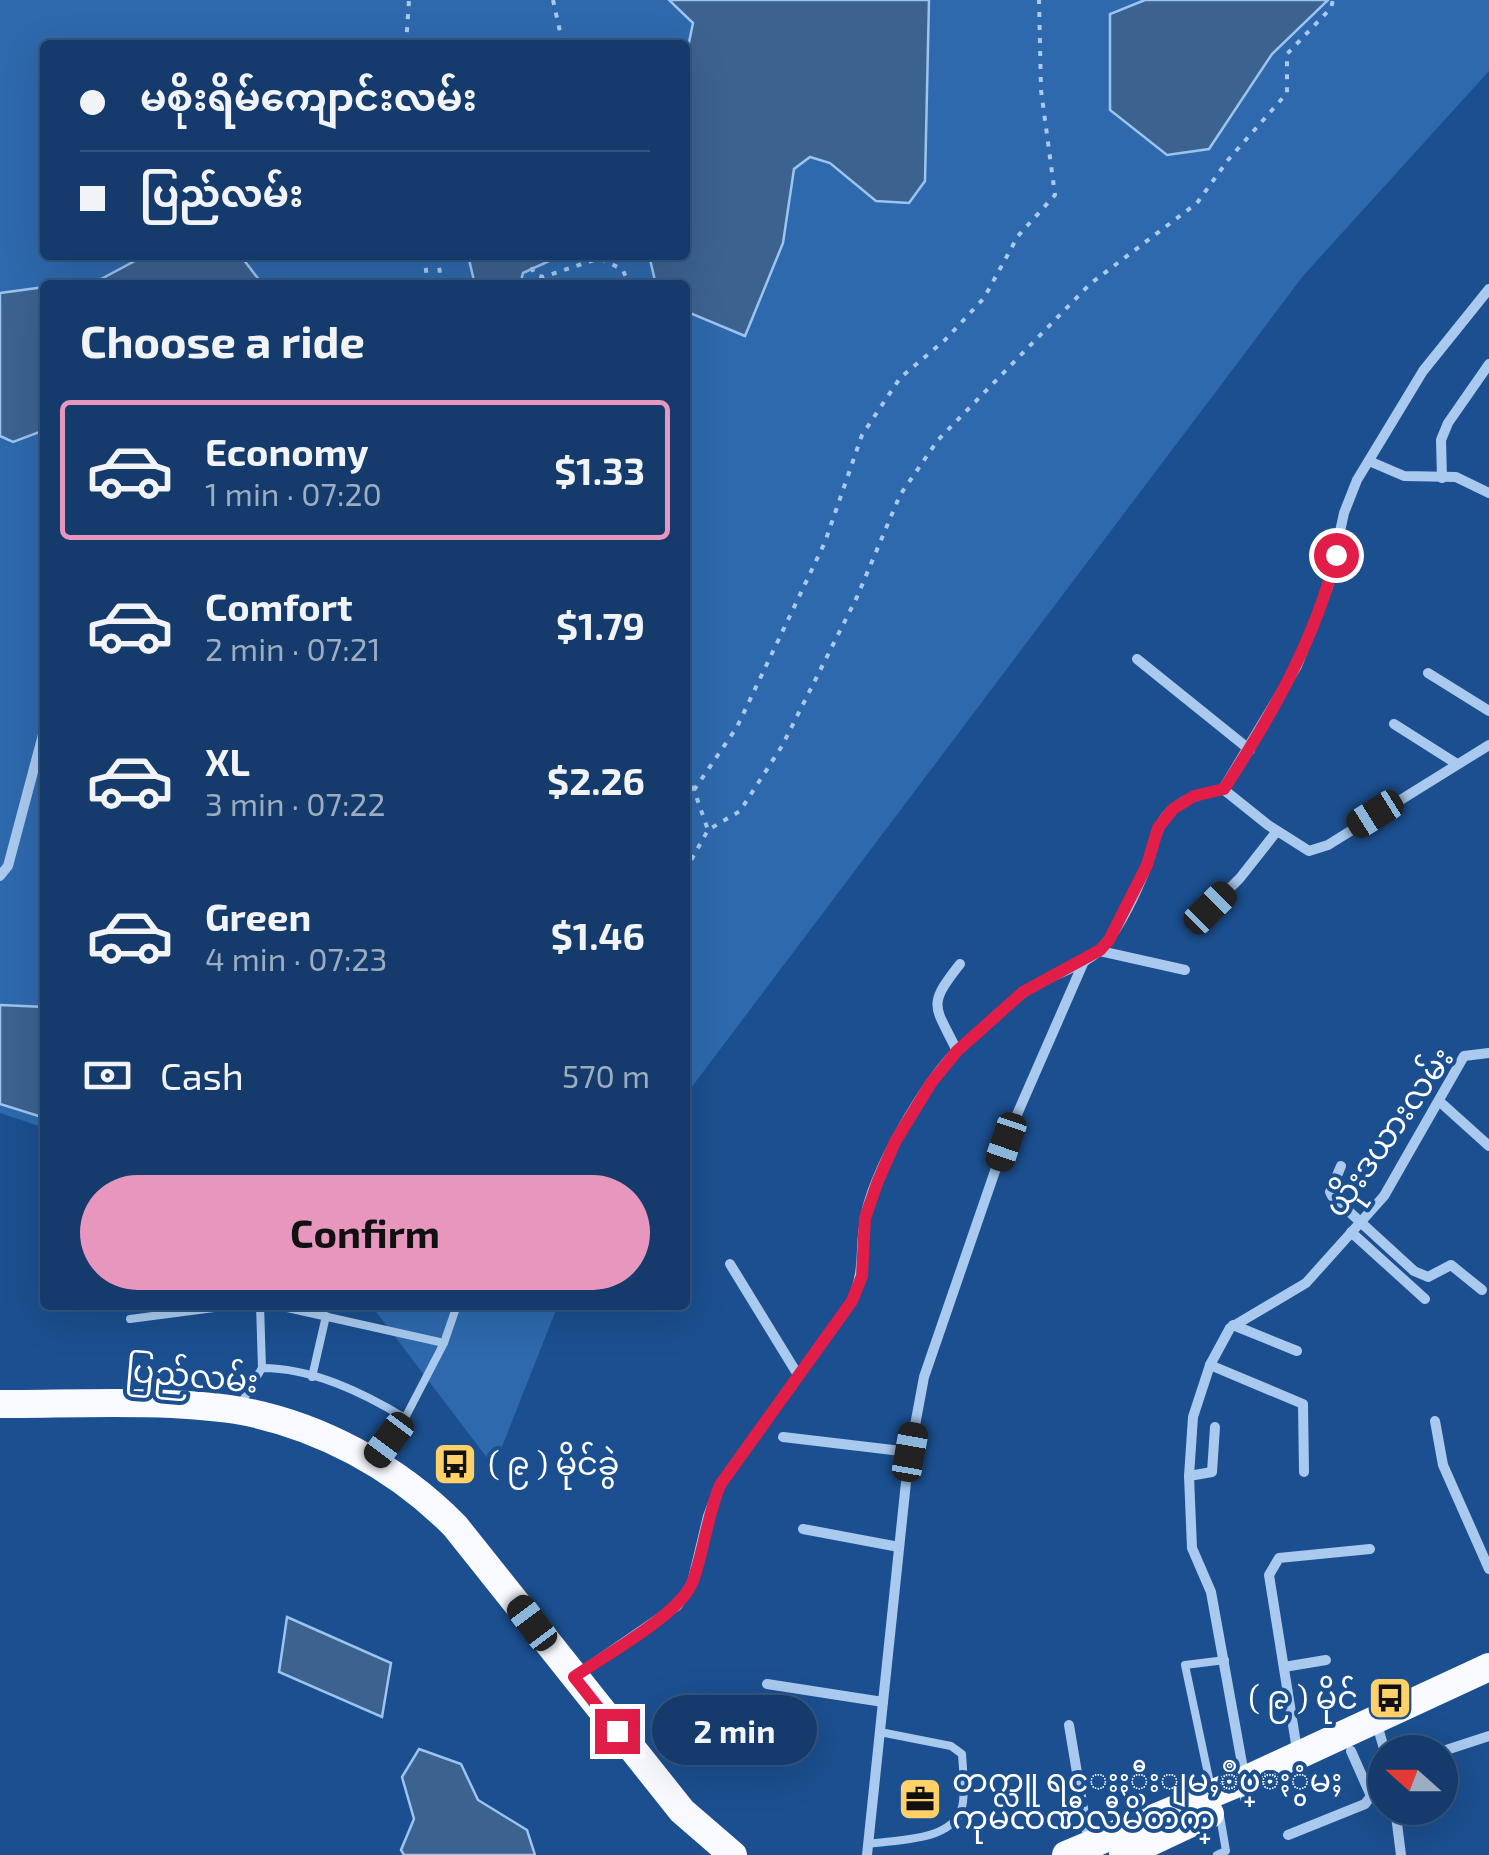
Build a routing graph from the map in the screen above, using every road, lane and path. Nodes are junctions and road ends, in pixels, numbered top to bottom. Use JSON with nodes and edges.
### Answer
{"nodes":[{"id":1,"x":409,"y":0,"type":"edge"},
{"id":2,"x":553,"y":0,"type":"edge"},
{"id":3,"x":1039,"y":0,"type":"edge"},
{"id":4,"x":1333,"y":0,"type":"edge"},
{"id":5,"x":407,"y":40,"type":"edge"},
{"id":6,"x":562,"y":40,"type":"edge"},
{"id":7,"x":529,"y":260,"type":"edge"},
{"id":8,"x":594,"y":260,"type":"edge"},
{"id":9,"x":604,"y":260,"type":"edge"},
{"id":10,"x":627,"y":280,"type":"edge"},
{"id":11,"x":1489,"y":289,"type":"edge"},
{"id":12,"x":1489,"y":364,"type":"edge"},
{"id":13,"x":1369,"y":461,"type":"junction"},
{"id":14,"x":1442,"y":478,"type":"junction"},
{"id":15,"x":1489,"y":493,"type":"edge"},
{"id":16,"x":1137,"y":660,"type":"dead end"},
{"id":17,"x":1428,"y":673,"type":"dead end"},
{"id":18,"x":1489,"y":712,"type":"edge"},
{"id":19,"x":1394,"y":724,"type":"dead end"},
{"id":20,"x":1489,"y":745,"type":"edge"},
{"id":21,"x":40,"y":746,"type":"edge"},
{"id":22,"x":1250,"y":750,"type":"junction"},
{"id":23,"x":1457,"y":764,"type":"junction"},
{"id":24,"x":690,"y":783,"type":"edge"},
{"id":25,"x":1224,"y":789,"type":"junction"},
{"id":26,"x":694,"y":790,"type":"junction"},
{"id":27,"x":708,"y":830,"type":"junction"},
{"id":28,"x":1277,"y":831,"type":"junction"},
{"id":29,"x":690,"y":862,"type":"edge"},
{"id":30,"x":0,"y":876,"type":"edge"},
{"id":31,"x":1210,"y":908,"type":"dead end"},
{"id":32,"x":1100,"y":950,"type":"junction"},
{"id":33,"x":1085,"y":958,"type":"junction"},
{"id":34,"x":960,"y":964,"type":"dead end"},
{"id":35,"x":1185,"y":970,"type":"dead end"},
{"id":36,"x":957,"y":1051,"type":"junction"},
{"id":37,"x":1489,"y":1053,"type":"edge"},
{"id":38,"x":1439,"y":1101,"type":"junction"},
{"id":39,"x":1489,"y":1146,"type":"edge"},
{"id":40,"x":1341,"y":1166,"type":"dead end"},
{"id":41,"x":1355,"y":1228,"type":"junction"},
{"id":42,"x":730,"y":1264,"type":"dead end"},
{"id":43,"x":1482,"y":1290,"type":"dead end"},
{"id":44,"x":1425,"y":1299,"type":"dead end"},
{"id":45,"x":199,"y":1310,"type":"edge"},
{"id":46,"x":260,"y":1310,"type":"edge"},
{"id":47,"x":298,"y":1310,"type":"edge"},
{"id":48,"x":455,"y":1310,"type":"edge"},
{"id":49,"x":326,"y":1316,"type":"junction"},
{"id":50,"x":130,"y":1319,"type":"dead end"},
{"id":51,"x":1233,"y":1325,"type":"junction"},
{"id":52,"x":444,"y":1343,"type":"junction"},
{"id":53,"x":1297,"y":1351,"type":"dead end"},
{"id":54,"x":1210,"y":1366,"type":"junction"},
{"id":55,"x":262,"y":1368,"type":"junction"},
{"id":56,"x":798,"y":1375,"type":"junction"},
{"id":57,"x":312,"y":1376,"type":"junction"},
{"id":58,"x":0,"y":1404,"type":"edge"},
{"id":59,"x":237,"y":1410,"type":"junction"},
{"id":60,"x":405,"y":1418,"type":"junction"},
{"id":61,"x":1435,"y":1421,"type":"dead end"},
{"id":62,"x":1215,"y":1427,"type":"dead end"},
{"id":63,"x":783,"y":1437,"type":"dead end"},
{"id":64,"x":910,"y":1452,"type":"junction"},
{"id":65,"x":372,"y":1461,"type":"junction"},
{"id":66,"x":1304,"y":1472,"type":"dead end"},
{"id":67,"x":1189,"y":1476,"type":"junction"},
{"id":68,"x":803,"y":1529,"type":"dead end"},
{"id":69,"x":899,"y":1546,"type":"junction"},
{"id":70,"x":1370,"y":1549,"type":"dead end"},
{"id":71,"x":1489,"y":1569,"type":"edge"},
{"id":72,"x":1225,"y":1660,"type":"junction"},
{"id":73,"x":1326,"y":1660,"type":"dead end"},
{"id":74,"x":1284,"y":1667,"type":"junction"},
{"id":75,"x":1489,"y":1667,"type":"edge"},
{"id":76,"x":574,"y":1677,"type":"junction"},
{"id":77,"x":767,"y":1684,"type":"dead end"},
{"id":78,"x":1489,"y":1688,"type":"edge"},
{"id":79,"x":883,"y":1702,"type":"junction"},
{"id":80,"x":1069,"y":1726,"type":"dead end"},
{"id":81,"x":880,"y":1732,"type":"junction"},
{"id":82,"x":1384,"y":1735,"type":"edge"},
{"id":83,"x":1385,"y":1735,"type":"edge"},
{"id":84,"x":1489,"y":1736,"type":"edge"},
{"id":85,"x":1368,"y":1740,"type":"edge"},
{"id":86,"x":1368,"y":1743,"type":"edge"},
{"id":87,"x":1458,"y":1746,"type":"edge"},
{"id":88,"x":1350,"y":1751,"type":"junction"},
{"id":89,"x":1298,"y":1754,"type":"junction"},
{"id":90,"x":1230,"y":1796,"type":"junction"},
{"id":91,"x":1397,"y":1825,"type":"edge"},
{"id":92,"x":1288,"y":1835,"type":"dead end"},
{"id":93,"x":868,"y":1850,"type":"edge"},
{"id":94,"x":1077,"y":1850,"type":"edge"},
{"id":95,"x":733,"y":1855,"type":"edge"},
{"id":96,"x":1122,"y":1855,"type":"edge"},
{"id":97,"x":1217,"y":1855,"type":"edge"},
{"id":98,"x":1401,"y":1855,"type":"edge"}],
"edges":[{"from":1,"to":5,"type":"path"},
{"from":2,"to":6,"type":"path"},
{"from":3,"to":26,"type":"path"},
{"from":4,"to":27,"type":"path"},
{"from":7,"to":8,"type":"path"},
{"from":9,"to":10,"type":"path"},
{"from":11,"to":13,"type":"street"},
{"from":12,"to":14,"type":"street"},
{"from":13,"to":14,"type":"street"},
{"from":13,"to":22,"type":"street"},
{"from":14,"to":15,"type":"street"},
{"from":16,"to":22,"type":"street"},
{"from":17,"to":18,"type":"street"},
{"from":19,"to":23,"type":"street"},
{"from":20,"to":23,"type":"street"},
{"from":21,"to":30,"type":"street"},
{"from":22,"to":25,"type":"street"},
{"from":23,"to":28,"type":"street"},
{"from":24,"to":26,"type":"path"},
{"from":25,"to":28,"type":"street"},
{"from":25,"to":32,"type":"street"},
{"from":26,"to":27,"type":"path"},
{"from":27,"to":29,"type":"path"},
{"from":28,"to":31,"type":"street"},
{"from":32,"to":33,"type":"street"},
{"from":32,"to":35,"type":"street"},
{"from":33,"to":36,"type":"street"},
{"from":33,"to":64,"type":"street"},
{"from":34,"to":36,"type":"street"},
{"from":36,"to":56,"type":"street"},
{"from":37,"to":38,"type":"street","name":"ယိုးဒယားလမ်း"},
{"from":38,"to":39,"type":"street"},
{"from":38,"to":41,"type":"street","name":"ယိုးဒယားလမ်း"},
{"from":40,"to":41,"type":"street"},
{"from":41,"to":43,"type":"street"},
{"from":41,"to":44,"type":"street"},
{"from":41,"to":51,"type":"street","name":"ယိုးဒယားလမ်း"},
{"from":42,"to":56,"type":"street"},
{"from":45,"to":50,"type":"lane"},
{"from":46,"to":55,"type":"lane"},
{"from":47,"to":49,"type":"lane"},
{"from":48,"to":52,"type":"lane"},
{"from":49,"to":52,"type":"lane"},
{"from":49,"to":57,"type":"lane"},
{"from":51,"to":53,"type":"street"},
{"from":51,"to":54,"type":"street"},
{"from":52,"to":60,"type":"lane"},
{"from":54,"to":66,"type":"street"},
{"from":54,"to":67,"type":"street"},
{"from":55,"to":57,"type":"lane"},
{"from":55,"to":59,"type":"lane"},
{"from":56,"to":76,"type":"street"},
{"from":57,"to":60,"type":"lane"},
{"from":58,"to":59,"type":"highway","name":"ပြည်လမ်း"},
{"from":59,"to":65,"type":"highway","name":"ပြည်လမ်း"},
{"from":60,"to":65,"type":"lane"},
{"from":61,"to":71,"type":"street"},
{"from":62,"to":67,"type":"street"},
{"from":63,"to":64,"type":"street"},
{"from":64,"to":69,"type":"street"},
{"from":65,"to":76,"type":"highway","name":"ပြည်လမ်း"},
{"from":67,"to":72,"type":"street"},
{"from":68,"to":69,"type":"street"},
{"from":69,"to":79,"type":"street"},
{"from":70,"to":74,"type":"street"},
{"from":72,"to":90,"type":"street"},
{"from":72,"to":90,"type":"lane"},
{"from":73,"to":74,"type":"street"},
{"from":74,"to":89,"type":"street"},
{"from":75,"to":82,"type":"highway"},
{"from":76,"to":95,"type":"highway","name":"ပြည်လမ်း"},
{"from":77,"to":79,"type":"street"},
{"from":78,"to":83,"type":"highway"},
{"from":79,"to":81,"type":"street"},
{"from":80,"to":94,"type":"street"},
{"from":81,"to":93,"type":"street"},
{"from":81,"to":93,"type":"lane"},
{"from":84,"to":87,"type":"street"},
{"from":85,"to":89,"type":"highway"},
{"from":86,"to":88,"type":"highway"},
{"from":88,"to":90,"type":"highway"},
{"from":88,"to":92,"type":"street"},
{"from":89,"to":90,"type":"highway"},
{"from":90,"to":94,"type":"highway"},
{"from":90,"to":96,"type":"highway"},
{"from":90,"to":97,"type":"lane"},
{"from":91,"to":98,"type":"street"}]}
